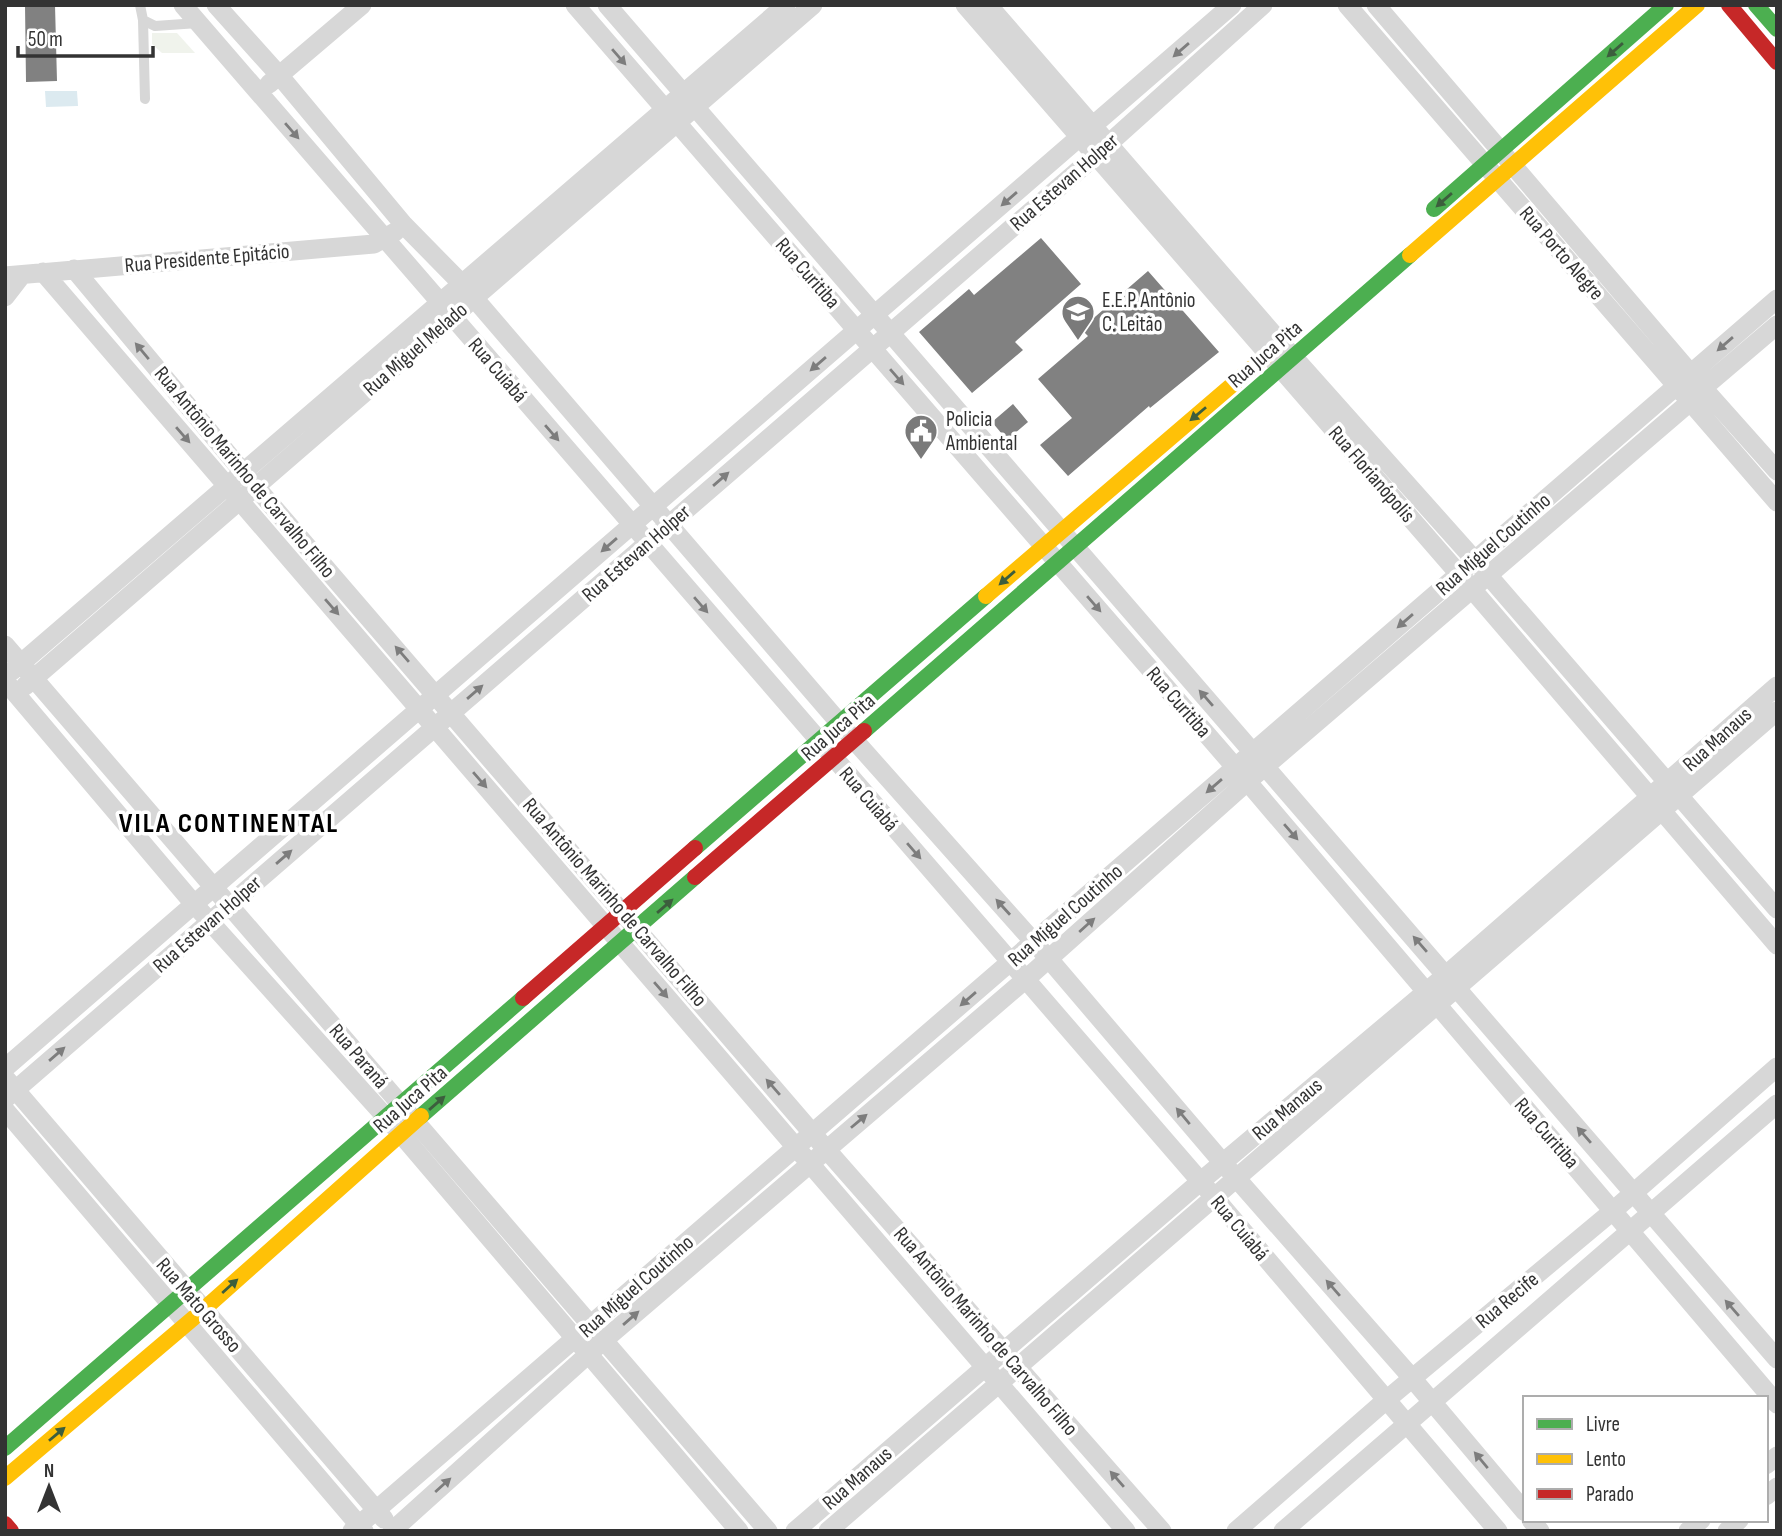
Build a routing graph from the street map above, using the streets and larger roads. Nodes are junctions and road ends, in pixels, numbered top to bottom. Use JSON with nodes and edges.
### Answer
{"nodes":[{"id":1,"x":183,"y":5,"type":"edge"},
{"id":2,"x":216,"y":5,"type":"edge"},
{"id":3,"x":362,"y":5,"type":"edge"},
{"id":4,"x":575,"y":5,"type":"edge"},
{"id":5,"x":607,"y":5,"type":"edge"},
{"id":6,"x":786,"y":5,"type":"edge"},
{"id":7,"x":813,"y":5,"type":"edge"},
{"id":8,"x":965,"y":5,"type":"edge"},
{"id":9,"x":988,"y":5,"type":"edge"},
{"id":10,"x":1233,"y":5,"type":"edge"},
{"id":11,"x":1263,"y":5,"type":"edge"},
{"id":12,"x":1347,"y":5,"type":"edge"},
{"id":13,"x":1376,"y":5,"type":"edge"},
{"id":14,"x":1666,"y":5,"type":"edge"},
{"id":15,"x":1697,"y":5,"type":"edge"},
{"id":16,"x":1729,"y":5,"type":"edge"},
{"id":17,"x":1756,"y":5,"type":"edge"},
{"id":18,"x":1777,"y":29,"type":"edge"},
{"id":19,"x":1777,"y":62,"type":"edge"},
{"id":20,"x":279,"y":75,"type":"junction"},
{"id":21,"x":259,"y":93,"type":"junction"},
{"id":22,"x":689,"y":100,"type":"junction"},
{"id":23,"x":671,"y":116,"type":"junction"},
{"id":24,"x":1086,"y":132,"type":"junction"},
{"id":25,"x":1102,"y":150,"type":"junction"},
{"id":26,"x":1499,"y":165,"type":"junction"},
{"id":27,"x":1424,"y":218,"type":"dead end"},
{"id":28,"x":404,"y":225,"type":"junction"},
{"id":29,"x":384,"y":238,"type":"junction"},
{"id":30,"x":74,"y":269,"type":"junction"},
{"id":31,"x":43,"y":272,"type":"junction"},
{"id":32,"x":14,"y":276,"type":"edge"},
{"id":33,"x":468,"y":291,"type":"junction"},
{"id":34,"x":5,"y":297,"type":"edge"},
{"id":35,"x":1777,"y":299,"type":"edge"},
{"id":36,"x":446,"y":310,"type":"junction"},
{"id":37,"x":874,"y":315,"type":"junction"},
{"id":38,"x":1777,"y":325,"type":"edge"},
{"id":39,"x":857,"y":330,"type":"junction"},
{"id":40,"x":890,"y":333,"type":"junction"},
{"id":41,"x":873,"y":348,"type":"junction"},
{"id":42,"x":1283,"y":351,"type":"junction"},
{"id":43,"x":1690,"y":387,"type":"junction"},
{"id":44,"x":1777,"y":471,"type":"edge"},
{"id":45,"x":249,"y":479,"type":"junction"},
{"id":46,"x":233,"y":493,"type":"junction"},
{"id":47,"x":1777,"y":502,"type":"edge"},
{"id":48,"x":655,"y":506,"type":"junction"},
{"id":49,"x":670,"y":523,"type":"junction"},
{"id":50,"x":632,"y":525,"type":"junction"},
{"id":51,"x":1061,"y":531,"type":"junction"},
{"id":52,"x":647,"y":543,"type":"junction"},
{"id":53,"x":1044,"y":545,"type":"junction"},
{"id":54,"x":1075,"y":548,"type":"junction"},
{"id":55,"x":1058,"y":562,"type":"junction"},
{"id":56,"x":1481,"y":568,"type":"junction"},
{"id":57,"x":1459,"y":574,"type":"junction"},
{"id":58,"x":1472,"y":589,"type":"junction"},
{"id":59,"x":5,"y":645,"type":"edge"},
{"id":60,"x":27,"y":671,"type":"junction"},
{"id":61,"x":9,"y":683,"type":"edge"},
{"id":62,"x":1777,"y":686,"type":"edge"},
{"id":63,"x":437,"y":694,"type":"junction"},
{"id":64,"x":420,"y":709,"type":"junction"},
{"id":65,"x":1777,"y":711,"type":"edge"},
{"id":66,"x":452,"y":712,"type":"junction"},
{"id":67,"x":839,"y":722,"type":"junction"},
{"id":68,"x":435,"y":727,"type":"junction"},
{"id":69,"x":818,"y":741,"type":"junction"},
{"id":70,"x":855,"y":741,"type":"junction"},
{"id":71,"x":1253,"y":752,"type":"junction"},
{"id":72,"x":834,"y":759,"type":"junction"},
{"id":73,"x":1266,"y":768,"type":"junction"},
{"id":74,"x":1241,"y":775,"type":"junction"},
{"id":75,"x":1672,"y":790,"type":"junction"},
{"id":76,"x":1656,"y":804,"type":"junction"},
{"id":77,"x":214,"y":887,"type":"junction"},
{"id":78,"x":194,"y":904,"type":"junction"},
{"id":79,"x":229,"y":905,"type":"junction"},
{"id":80,"x":1777,"y":909,"type":"edge"},
{"id":81,"x":624,"y":912,"type":"junction"},
{"id":82,"x":210,"y":921,"type":"junction"},
{"id":83,"x":607,"y":926,"type":"junction"},
{"id":84,"x":638,"y":929,"type":"junction"},
{"id":85,"x":1034,"y":941,"type":"junction"},
{"id":86,"x":621,"y":944,"type":"junction"},
{"id":87,"x":1777,"y":945,"type":"edge"},
{"id":88,"x":1049,"y":959,"type":"junction"},
{"id":89,"x":1011,"y":962,"type":"junction"},
{"id":90,"x":1026,"y":979,"type":"junction"},
{"id":91,"x":1452,"y":981,"type":"junction"},
{"id":92,"x":1432,"y":998,"type":"junction"},
{"id":93,"x":1366,"y":1054,"type":"junction"},
{"id":94,"x":1777,"y":1067,"type":"edge"},
{"id":95,"x":5,"y":1068,"type":"edge"},
{"id":96,"x":9,"y":1088,"type":"edge"},
{"id":97,"x":1777,"y":1104,"type":"edge"},
{"id":98,"x":5,"y":1110,"type":"edge"},
{"id":99,"x":393,"y":1112,"type":"junction"},
{"id":100,"x":408,"y":1128,"type":"junction"},
{"id":101,"x":813,"y":1133,"type":"junction"},
{"id":102,"x":796,"y":1147,"type":"junction"},
{"id":103,"x":827,"y":1149,"type":"junction"},
{"id":104,"x":1223,"y":1163,"type":"junction"},
{"id":105,"x":810,"y":1165,"type":"junction"},
{"id":106,"x":1236,"y":1178,"type":"junction"},
{"id":107,"x":1201,"y":1181,"type":"junction"},
{"id":108,"x":1633,"y":1193,"type":"junction"},
{"id":109,"x":1214,"y":1197,"type":"junction"},
{"id":110,"x":1614,"y":1210,"type":"junction"},
{"id":111,"x":1651,"y":1213,"type":"junction"},
{"id":112,"x":1631,"y":1231,"type":"junction"},
{"id":113,"x":187,"y":1291,"type":"junction"},
{"id":114,"x":171,"y":1304,"type":"junction"},
{"id":115,"x":203,"y":1310,"type":"junction"},
{"id":116,"x":188,"y":1323,"type":"junction"},
{"id":117,"x":590,"y":1325,"type":"junction"},
{"id":118,"x":575,"y":1339,"type":"junction"},
{"id":119,"x":603,"y":1341,"type":"junction"},
{"id":120,"x":589,"y":1356,"type":"junction"},
{"id":121,"x":1012,"y":1359,"type":"junction"},
{"id":122,"x":1777,"y":1359,"type":"edge"},
{"id":123,"x":986,"y":1367,"type":"junction"},
{"id":124,"x":1412,"y":1378,"type":"junction"},
{"id":125,"x":1000,"y":1383,"type":"junction"},
{"id":126,"x":1385,"y":1401,"type":"junction"},
{"id":127,"x":1432,"y":1402,"type":"junction"},
{"id":128,"x":1777,"y":1404,"type":"edge"},
{"id":129,"x":1406,"y":1425,"type":"junction"},
{"id":130,"x":5,"y":1448,"type":"edge"},
{"id":131,"x":5,"y":1478,"type":"edge"},
{"id":132,"x":376,"y":1510,"type":"junction"},
{"id":133,"x":1523,"y":1510,"type":"edge"},
{"id":134,"x":5,"y":1524,"type":"edge"},
{"id":135,"x":359,"y":1529,"type":"edge"},
{"id":136,"x":393,"y":1530,"type":"edge"},
{"id":137,"x":11,"y":1531,"type":"edge"},
{"id":138,"x":738,"y":1531,"type":"edge"},
{"id":139,"x":768,"y":1531,"type":"edge"},
{"id":140,"x":795,"y":1531,"type":"edge"},
{"id":141,"x":828,"y":1531,"type":"edge"},
{"id":142,"x":1126,"y":1531,"type":"edge"},
{"id":143,"x":1162,"y":1531,"type":"edge"},
{"id":144,"x":1236,"y":1531,"type":"edge"},
{"id":145,"x":1283,"y":1531,"type":"edge"},
{"id":146,"x":1497,"y":1531,"type":"edge"}],
"edges":[{"from":1,"to":21,"type":"street","name":"Rua Cuiabá"},
{"from":2,"to":20,"type":"street","name":"Rua Cuiabá"},
{"from":3,"to":20,"type":"street"},
{"from":4,"to":23,"type":"street","name":"Rua Curitiba","one_way":true},
{"from":5,"to":22,"type":"street","name":"Rua Curitiba"},
{"from":6,"to":22,"type":"street","name":"Rua Miguel Melado"},
{"from":7,"to":22,"type":"street","name":"Rua Miguel Melado"},
{"from":8,"to":24,"type":"street","name":"Rua Florianópolis"},
{"from":9,"to":24,"type":"street","name":"Rua Florianópolis"},
{"from":10,"to":24,"type":"street","name":"Rua Estevan Holper","one_way":true},
{"from":11,"to":25,"type":"street","name":"Rua Estevan Holper"},
{"from":12,"to":26,"type":"street","name":"Rua Porto Alegre"},
{"from":13,"to":26,"type":"street","name":"Rua Porto Alegre"},
{"from":14,"to":26,"type":"street","name":"Rua Juca Pita","one_way":true},
{"from":15,"to":26,"type":"street","name":"Rua Juca Pita"},
{"from":16,"to":19,"type":"street"},
{"from":17,"to":18,"type":"street"},
{"from":20,"to":21,"type":"street"},
{"from":20,"to":28,"type":"street","name":"Rua Cuiabá"},
{"from":21,"to":29,"type":"street","name":"Rua Cuiabá","one_way":true},
{"from":22,"to":23,"type":"street","name":"Rua Miguel Melado"},
{"from":22,"to":37,"type":"street","name":"Rua Curitiba"},
{"from":23,"to":33,"type":"street","name":"Rua Miguel Melado"},
{"from":23,"to":39,"type":"street","name":"Rua Curitiba"},
{"from":24,"to":25,"type":"street","name":"Rua Florianópolis"},
{"from":24,"to":37,"type":"street","name":"Rua Estevan Holper","one_way":true},
{"from":25,"to":40,"type":"street","name":"Rua Estevan Holper"},
{"from":25,"to":42,"type":"street","name":"Rua Florianópolis"},
{"from":26,"to":27,"type":"street","name":"Rua Juca Pita","one_way":true},
{"from":26,"to":42,"type":"street","name":"Rua Juca Pita"},
{"from":26,"to":43,"type":"street","name":"Rua Porto Alegre"},
{"from":28,"to":29,"type":"street","name":"Rua Presidente Epitácio"},
{"from":28,"to":33,"type":"street","name":"Rua Cuiabá"},
{"from":29,"to":30,"type":"street","name":"Rua Presidente Epitácio"},
{"from":29,"to":36,"type":"street","name":"Rua Cuiabá"},
{"from":30,"to":31,"type":"street","name":"Rua Presidente Epitácio"},
{"from":45,"to":30,"type":"street","name":"Rua Antônio Marinho de Carvalho Filho","one_way":true},
{"from":31,"to":32,"type":"street","name":"Rua Presidente Epitácio"},
{"from":31,"to":46,"type":"street","name":"Rua Antônio Marinho de Carvalho Filho","one_way":true},
{"from":32,"to":34,"type":"street"},
{"from":33,"to":36,"type":"street","name":"Rua Miguel Melado"},
{"from":33,"to":48,"type":"street","name":"Rua Cuiabá"},
{"from":35,"to":43,"type":"street","name":"Rua Miguel Coutinho","one_way":true},
{"from":36,"to":45,"type":"street","name":"Rua Miguel Melado"},
{"from":36,"to":50,"type":"street","name":"Rua Cuiabá","one_way":true},
{"from":37,"to":39,"type":"street","name":"Rua Estevan Holper"},
{"from":37,"to":40,"type":"street","name":"Rua Curitiba"},
{"from":38,"to":43,"type":"street","name":"Rua Miguel Coutinho"},
{"from":39,"to":41,"type":"street","name":"Rua Curitiba"},
{"from":39,"to":48,"type":"street","name":"Rua Estevan Holper","one_way":true},
{"from":40,"to":41,"type":"street","name":"Rua Estevan Holper"},
{"from":40,"to":51,"type":"street","name":"Rua Curitiba"},
{"from":49,"to":41,"type":"street","name":"Rua Estevan Holper","one_way":true},
{"from":41,"to":53,"type":"street","name":"Rua Curitiba","one_way":true},
{"from":42,"to":51,"type":"street","name":"Rua Juca Pita","one_way":true},
{"from":42,"to":54,"type":"street","name":"Rua Juca Pita"},
{"from":42,"to":56,"type":"street","name":"Rua Florianópolis"},
{"from":42,"to":57,"type":"street","name":"Rua Florianópolis"},
{"from":43,"to":44,"type":"street","name":"Rua Porto Alegre"},
{"from":43,"to":47,"type":"street","name":"Rua Porto Alegre"},
{"from":43,"to":56,"type":"street","name":"Rua Miguel Coutinho"},
{"from":45,"to":46,"type":"street","name":"Rua Miguel Melado"},
{"from":63,"to":45,"type":"street","name":"Rua Antônio Marinho de Carvalho Filho","one_way":true},
{"from":46,"to":60,"type":"street","name":"Rua Miguel Melado"},
{"from":46,"to":64,"type":"street","name":"Rua Antônio Marinho de Carvalho Filho","one_way":true},
{"from":48,"to":49,"type":"street","name":"Rua Cuiabá"},
{"from":48,"to":50,"type":"street","name":"Rua Estevan Holper"},
{"from":49,"to":52,"type":"street","name":"Rua Estevan Holper"},
{"from":49,"to":67,"type":"street","name":"Rua Cuiabá"},
{"from":50,"to":52,"type":"street","name":"Rua Cuiabá"},
{"from":50,"to":63,"type":"street","name":"Rua Estevan Holper","one_way":true},
{"from":51,"to":53,"type":"street","name":"Rua Juca Pita"},
{"from":51,"to":54,"type":"street","name":"Rua Curitiba"},
{"from":66,"to":52,"type":"street","name":"Rua Estevan Holper","one_way":true},
{"from":52,"to":69,"type":"street","name":"Rua Cuiabá","one_way":true},
{"from":53,"to":55,"type":"street","name":"Rua Curitiba"},
{"from":53,"to":67,"type":"street","name":"Rua Juca Pita","one_way":true},
{"from":54,"to":55,"type":"street","name":"Rua Juca Pita"},
{"from":71,"to":54,"type":"street","name":"Rua Curitiba","one_way":true},
{"from":55,"to":70,"type":"street","name":"Rua Juca Pita"},
{"from":55,"to":74,"type":"street","name":"Rua Curitiba","one_way":true},
{"from":56,"to":57,"type":"street","name":"Rua Miguel Coutinho"},
{"from":56,"to":58,"type":"street","name":"Rua Miguel Coutinho"},
{"from":56,"to":75,"type":"street","name":"Rua Florianópolis"},
{"from":57,"to":58,"type":"street","name":"Rua Florianópolis"},
{"from":57,"to":71,"type":"street","name":"Rua Miguel Coutinho","one_way":true},
{"from":58,"to":73,"type":"street","name":"Rua Miguel Coutinho"},
{"from":58,"to":76,"type":"street","name":"Rua Florianópolis"},
{"from":59,"to":60,"type":"street","name":"Rua Paraná"},
{"from":60,"to":61,"type":"street","name":"Rua Miguel Melado"},
{"from":60,"to":77,"type":"street","name":"Rua Paraná"},
{"from":61,"to":78,"type":"street","name":"Rua Paraná"},
{"from":62,"to":75,"type":"street","name":"Rua Manaus"},
{"from":63,"to":64,"type":"street","name":"Rua Estevan Holper"},
{"from":63,"to":66,"type":"street","name":"Rua Antônio Marinho de Carvalho Filho"},
{"from":64,"to":68,"type":"street","name":"Rua Antônio Marinho de Carvalho Filho"},
{"from":64,"to":77,"type":"street","name":"Rua Estevan Holper"},
{"from":65,"to":75,"type":"street","name":"Rua Manaus"},
{"from":66,"to":68,"type":"street","name":"Rua Estevan Holper"},
{"from":66,"to":81,"type":"street","name":"Rua Antônio Marinho de Carvalho Filho"},
{"from":67,"to":69,"type":"street","name":"Rua Juca Pita"},
{"from":67,"to":70,"type":"street","name":"Rua Cuiabá"},
{"from":79,"to":68,"type":"street","name":"Rua Estevan Holper","one_way":true},
{"from":68,"to":83,"type":"street","name":"Rua Antônio Marinho de Carvalho Filho","one_way":true},
{"from":69,"to":72,"type":"street","name":"Rua Cuiabá"},
{"from":69,"to":81,"type":"street","name":"Rua Juca Pita"},
{"from":70,"to":72,"type":"street","name":"Rua Juca Pita"},
{"from":85,"to":70,"type":"street","name":"Rua Cuiabá","one_way":true},
{"from":71,"to":73,"type":"street","name":"Rua Curitiba"},
{"from":71,"to":74,"type":"street","name":"Rua Miguel Coutinho"},
{"from":84,"to":72,"type":"street","name":"Rua Juca Pita","one_way":true},
{"from":72,"to":89,"type":"street","name":"Rua Cuiabá","one_way":true},
{"from":73,"to":74,"type":"street","name":"Rua Miguel Coutinho"},
{"from":91,"to":73,"type":"street","name":"Rua Curitiba","one_way":true},
{"from":74,"to":85,"type":"street","name":"Rua Miguel Coutinho","one_way":true},
{"from":88,"to":74,"type":"street","name":"Rua Miguel Coutinho","one_way":true},
{"from":74,"to":92,"type":"street","name":"Rua Curitiba","one_way":true},
{"from":75,"to":76,"type":"street","name":"Rua Manaus"},
{"from":75,"to":80,"type":"street","name":"Rua Florianópolis"},
{"from":76,"to":87,"type":"street","name":"Rua Florianópolis"},
{"from":76,"to":91,"type":"street","name":"Rua Manaus"},
{"from":77,"to":78,"type":"street","name":"Rua Estevan Holper"},
{"from":77,"to":79,"type":"street","name":"Rua Paraná"},
{"from":78,"to":82,"type":"street","name":"Rua Paraná"},
{"from":78,"to":95,"type":"street","name":"Rua Estevan Holper"},
{"from":79,"to":82,"type":"street","name":"Rua Estevan Holper"},
{"from":79,"to":99,"type":"street","name":"Rua Paraná"},
{"from":81,"to":83,"type":"street","name":"Rua Juca Pita"},
{"from":81,"to":84,"type":"street","name":"Rua Antônio Marinho de Carvalho Filho"},
{"from":96,"to":82,"type":"street","name":"Rua Estevan Holper","one_way":true},
{"from":82,"to":99,"type":"street","name":"Rua Paraná"},
{"from":83,"to":86,"type":"street","name":"Rua Antônio Marinho de Carvalho Filho"},
{"from":83,"to":99,"type":"street","name":"Rua Juca Pita"},
{"from":84,"to":86,"type":"street","name":"Rua Juca Pita"},
{"from":101,"to":84,"type":"street","name":"Rua Antônio Marinho de Carvalho Filho","one_way":true},
{"from":85,"to":88,"type":"street","name":"Rua Cuiabá"},
{"from":85,"to":89,"type":"street","name":"Rua Miguel Coutinho"},
{"from":100,"to":86,"type":"street","name":"Rua Juca Pita","one_way":true},
{"from":86,"to":102,"type":"street","name":"Rua Antônio Marinho de Carvalho Filho","one_way":true},
{"from":88,"to":90,"type":"street","name":"Rua Miguel Coutinho"},
{"from":104,"to":88,"type":"street","name":"Rua Cuiabá","one_way":true},
{"from":89,"to":90,"type":"street","name":"Rua Cuiabá"},
{"from":89,"to":101,"type":"street","name":"Rua Miguel Coutinho","one_way":true},
{"from":103,"to":90,"type":"street","name":"Rua Miguel Coutinho","one_way":true},
{"from":90,"to":107,"type":"street","name":"Rua Cuiabá"},
{"from":91,"to":92,"type":"street","name":"Rua Manaus"},
{"from":108,"to":91,"type":"street","name":"Rua Curitiba","one_way":true},
{"from":92,"to":93,"type":"street","name":"Rua Manaus"},
{"from":92,"to":110,"type":"street","name":"Rua Curitiba"},
{"from":93,"to":104,"type":"street","name":"Rua Manaus"},
{"from":93,"to":106,"type":"street","name":"Rua Manaus"},
{"from":94,"to":108,"type":"street","name":"Rua Recife"},
{"from":96,"to":113,"type":"street","name":"Rua Mato Grosso"},
{"from":97,"to":111,"type":"street","name":"Rua Recife"},
{"from":98,"to":114,"type":"street","name":"Rua Mato Grosso"},
{"from":99,"to":100,"type":"street","name":"Rua Paraná"},
{"from":99,"to":113,"type":"street","name":"Rua Juca Pita"},
{"from":115,"to":100,"type":"street","name":"Rua Juca Pita","one_way":true},
{"from":100,"to":117,"type":"street","name":"Rua Paraná"},
{"from":100,"to":118,"type":"street","name":"Rua Paraná"},
{"from":101,"to":102,"type":"street","name":"Rua Miguel Coutinho"},
{"from":101,"to":103,"type":"street","name":"Rua Antônio Marinho de Carvalho Filho"},
{"from":102,"to":105,"type":"street","name":"Rua Antônio Marinho de Carvalho Filho"},
{"from":102,"to":117,"type":"street","name":"Rua Miguel Coutinho"},
{"from":103,"to":105,"type":"street","name":"Rua Miguel Coutinho"},
{"from":103,"to":121,"type":"street","name":"Rua Antônio Marinho de Carvalho Filho"},
{"from":104,"to":106,"type":"street","name":"Rua Cuiabá"},
{"from":104,"to":107,"type":"street","name":"Rua Manaus"},
{"from":119,"to":105,"type":"street","name":"Rua Miguel Coutinho","one_way":true},
{"from":105,"to":123,"type":"street","name":"Rua Antônio Marinho de Carvalho Filho"},
{"from":106,"to":109,"type":"street","name":"Rua Manaus"},
{"from":124,"to":106,"type":"street","name":"Rua Cuiabá","one_way":true},
{"from":107,"to":109,"type":"street","name":"Rua Cuiabá"},
{"from":107,"to":121,"type":"street","name":"Rua Manaus"},
{"from":108,"to":110,"type":"street","name":"Rua Recife"},
{"from":108,"to":111,"type":"street","name":"Rua Curitiba"},
{"from":109,"to":121,"type":"street","name":"Rua Manaus"},
{"from":109,"to":126,"type":"street","name":"Rua Cuiabá"},
{"from":110,"to":112,"type":"street","name":"Rua Curitiba"},
{"from":110,"to":124,"type":"street","name":"Rua Recife"},
{"from":111,"to":112,"type":"street","name":"Rua Recife"},
{"from":122,"to":111,"type":"street","name":"Rua Curitiba","one_way":true},
{"from":112,"to":127,"type":"street","name":"Rua Recife"},
{"from":112,"to":128,"type":"street","name":"Rua Curitiba"},
{"from":113,"to":114,"type":"street","name":"Rua Juca Pita"},
{"from":113,"to":115,"type":"street","name":"Rua Mato Grosso"},
{"from":114,"to":116,"type":"street","name":"Rua Mato Grosso"},
{"from":114,"to":130,"type":"street","name":"Rua Juca Pita"},
{"from":115,"to":116,"type":"street","name":"Rua Juca Pita"},
{"from":115,"to":132,"type":"street","name":"Rua Mato Grosso"},
{"from":131,"to":116,"type":"street","name":"Rua Juca Pita","one_way":true},
{"from":116,"to":135,"type":"street","name":"Rua Mato Grosso"},
{"from":117,"to":118,"type":"street","name":"Rua Miguel Coutinho"},
{"from":117,"to":119,"type":"street","name":"Rua Paraná"},
{"from":118,"to":120,"type":"street","name":"Rua Paraná"},
{"from":118,"to":132,"type":"street","name":"Rua Miguel Coutinho"},
{"from":119,"to":120,"type":"street","name":"Rua Miguel Coutinho"},
{"from":119,"to":139,"type":"street","name":"Rua Paraná"},
{"from":136,"to":120,"type":"street","name":"Rua Miguel Coutinho","one_way":true},
{"from":120,"to":138,"type":"street","name":"Rua Paraná"},
{"from":121,"to":123,"type":"street","name":"Rua Manaus"},
{"from":121,"to":125,"type":"street","name":"Rua Manaus"},
{"from":143,"to":121,"type":"street","name":"Rua Antônio Marinho de Carvalho Filho","one_way":true},
{"from":123,"to":125,"type":"street","name":"Rua Antônio Marinho de Carvalho Filho"},
{"from":123,"to":140,"type":"street","name":"Rua Manaus"},
{"from":124,"to":126,"type":"street","name":"Rua Recife"},
{"from":124,"to":127,"type":"street","name":"Rua Cuiabá"},
{"from":125,"to":141,"type":"street","name":"Rua Manaus"},
{"from":125,"to":142,"type":"street","name":"Rua Antônio Marinho de Carvalho Filho"},
{"from":126,"to":129,"type":"street","name":"Rua Cuiabá"},
{"from":126,"to":144,"type":"street","name":"Rua Recife"},
{"from":127,"to":129,"type":"street","name":"Rua Recife"},
{"from":133,"to":127,"type":"street","name":"Rua Cuiabá","one_way":true},
{"from":129,"to":145,"type":"street","name":"Rua Recife"},
{"from":129,"to":146,"type":"street","name":"Rua Cuiabá"},
{"from":132,"to":135,"type":"street","name":"Rua Miguel Coutinho"},
{"from":132,"to":136,"type":"street","name":"Rua Mato Grosso"},
{"from":134,"to":137,"type":"street"}]}
